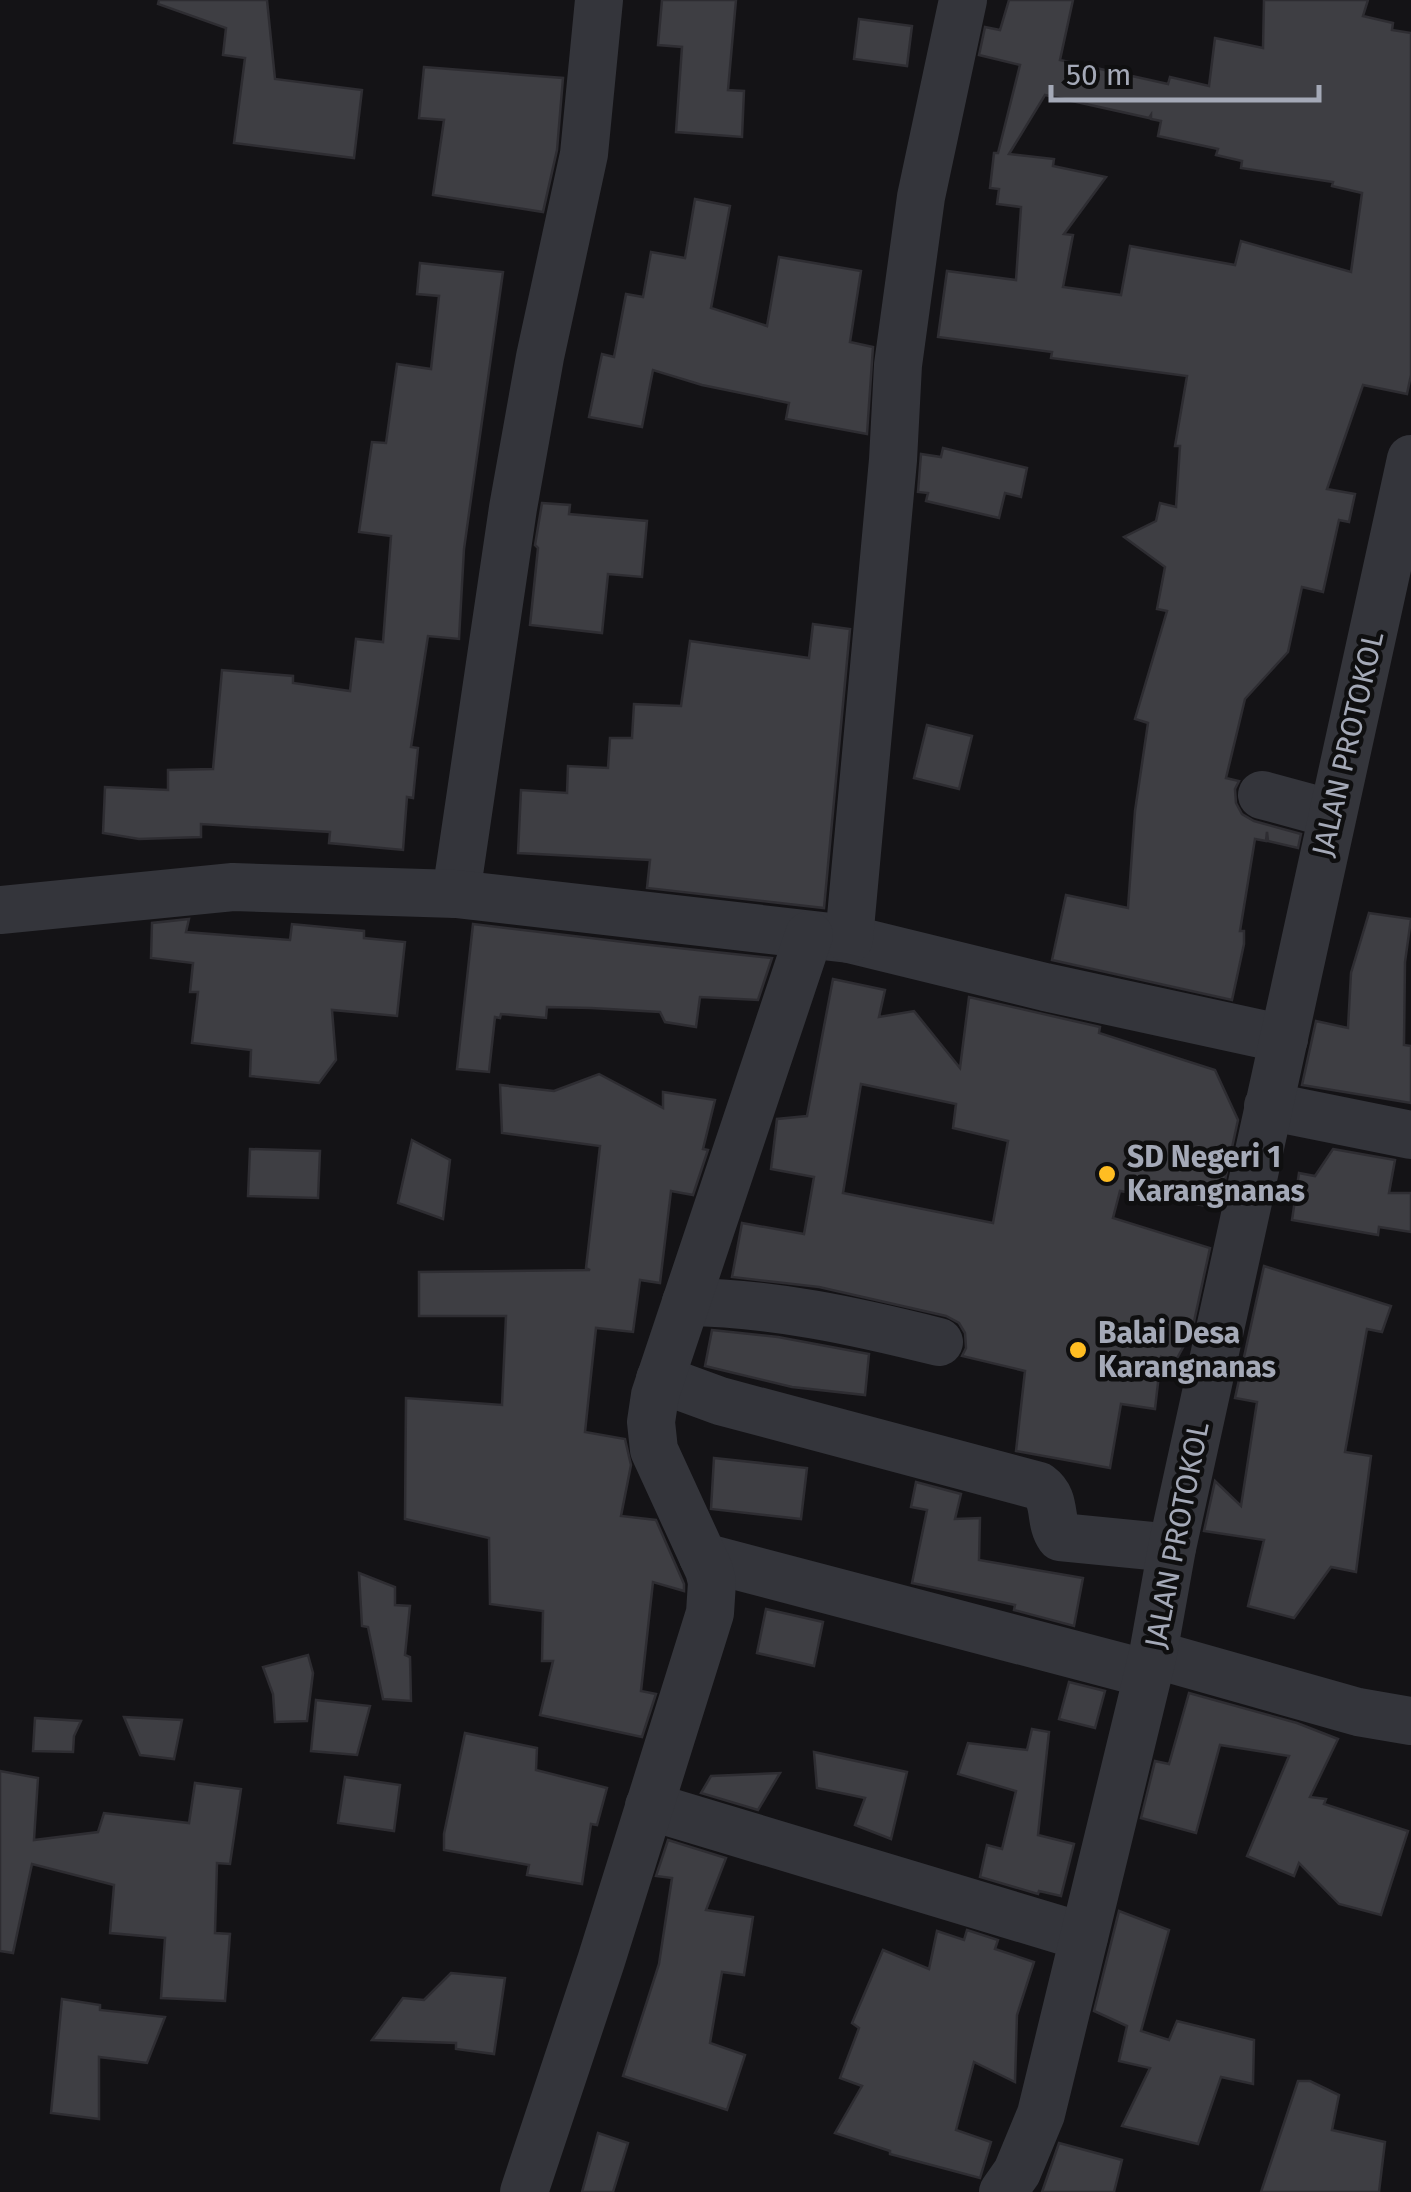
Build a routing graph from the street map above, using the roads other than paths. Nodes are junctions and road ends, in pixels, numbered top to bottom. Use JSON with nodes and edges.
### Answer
{"nodes":[{"id":1,"x":600,"y":0,"type":"edge"},
{"id":2,"x":963,"y":0,"type":"edge"},
{"id":3,"x":1411,"y":459,"type":"edge"},
{"id":4,"x":1404,"y":529,"type":"edge"},
{"id":5,"x":1262,"y":795,"type":"dead end"},
{"id":6,"x":1332,"y":814,"type":"junction"},
{"id":7,"x":456,"y":894,"type":"junction"},
{"id":8,"x":0,"y":910,"type":"edge"},
{"id":9,"x":829,"y":937,"type":"junction"},
{"id":10,"x":1284,"y":1040,"type":"junction"},
{"id":11,"x":1268,"y":1106,"type":"junction"},
{"id":12,"x":1411,"y":1135,"type":"edge"},
{"id":13,"x":686,"y":1302,"type":"junction"},
{"id":14,"x":939,"y":1342,"type":"dead end"},
{"id":15,"x":660,"y":1379,"type":"junction"},
{"id":16,"x":1172,"y":1548,"type":"junction"},
{"id":17,"x":703,"y":1557,"type":"junction"},
{"id":18,"x":1150,"y":1664,"type":"junction"},
{"id":19,"x":1411,"y":1721,"type":"edge"},
{"id":20,"x":650,"y":1806,"type":"junction"},
{"id":21,"x":1084,"y":1937,"type":"junction"},
{"id":22,"x":524,"y":2192,"type":"edge"},
{"id":23,"x":1003,"y":2192,"type":"edge"}],
"edges":[{"from":1,"to":7,"type":"street"},
{"from":2,"to":9,"type":"street"},
{"from":3,"to":4,"type":"street","name":"JALAN PROTOKOL"},
{"from":4,"to":6,"type":"street","name":"JALAN PROTOKOL"},
{"from":5,"to":6,"type":"street"},
{"from":6,"to":10,"type":"street","name":"JALAN PROTOKOL"},
{"from":7,"to":8,"type":"street"},
{"from":7,"to":9,"type":"street"},
{"from":9,"to":10,"type":"street"},
{"from":9,"to":13,"type":"street"},
{"from":10,"to":11,"type":"street","name":"JALAN PROTOKOL"},
{"from":11,"to":12,"type":"street"},
{"from":11,"to":16,"type":"street","name":"JALAN PROTOKOL"},
{"from":13,"to":14,"type":"street"},
{"from":13,"to":15,"type":"street"},
{"from":15,"to":16,"type":"street"},
{"from":15,"to":17,"type":"street"},
{"from":16,"to":18,"type":"street","name":"JALAN PROTOKOL"},
{"from":17,"to":18,"type":"street"},
{"from":17,"to":20,"type":"street"},
{"from":18,"to":19,"type":"street"},
{"from":18,"to":21,"type":"street","name":"JALAN PROTOKOL"},
{"from":20,"to":21,"type":"street"},
{"from":20,"to":22,"type":"street"},
{"from":21,"to":23,"type":"street","name":"JALAN PROTOKOL"}]}
